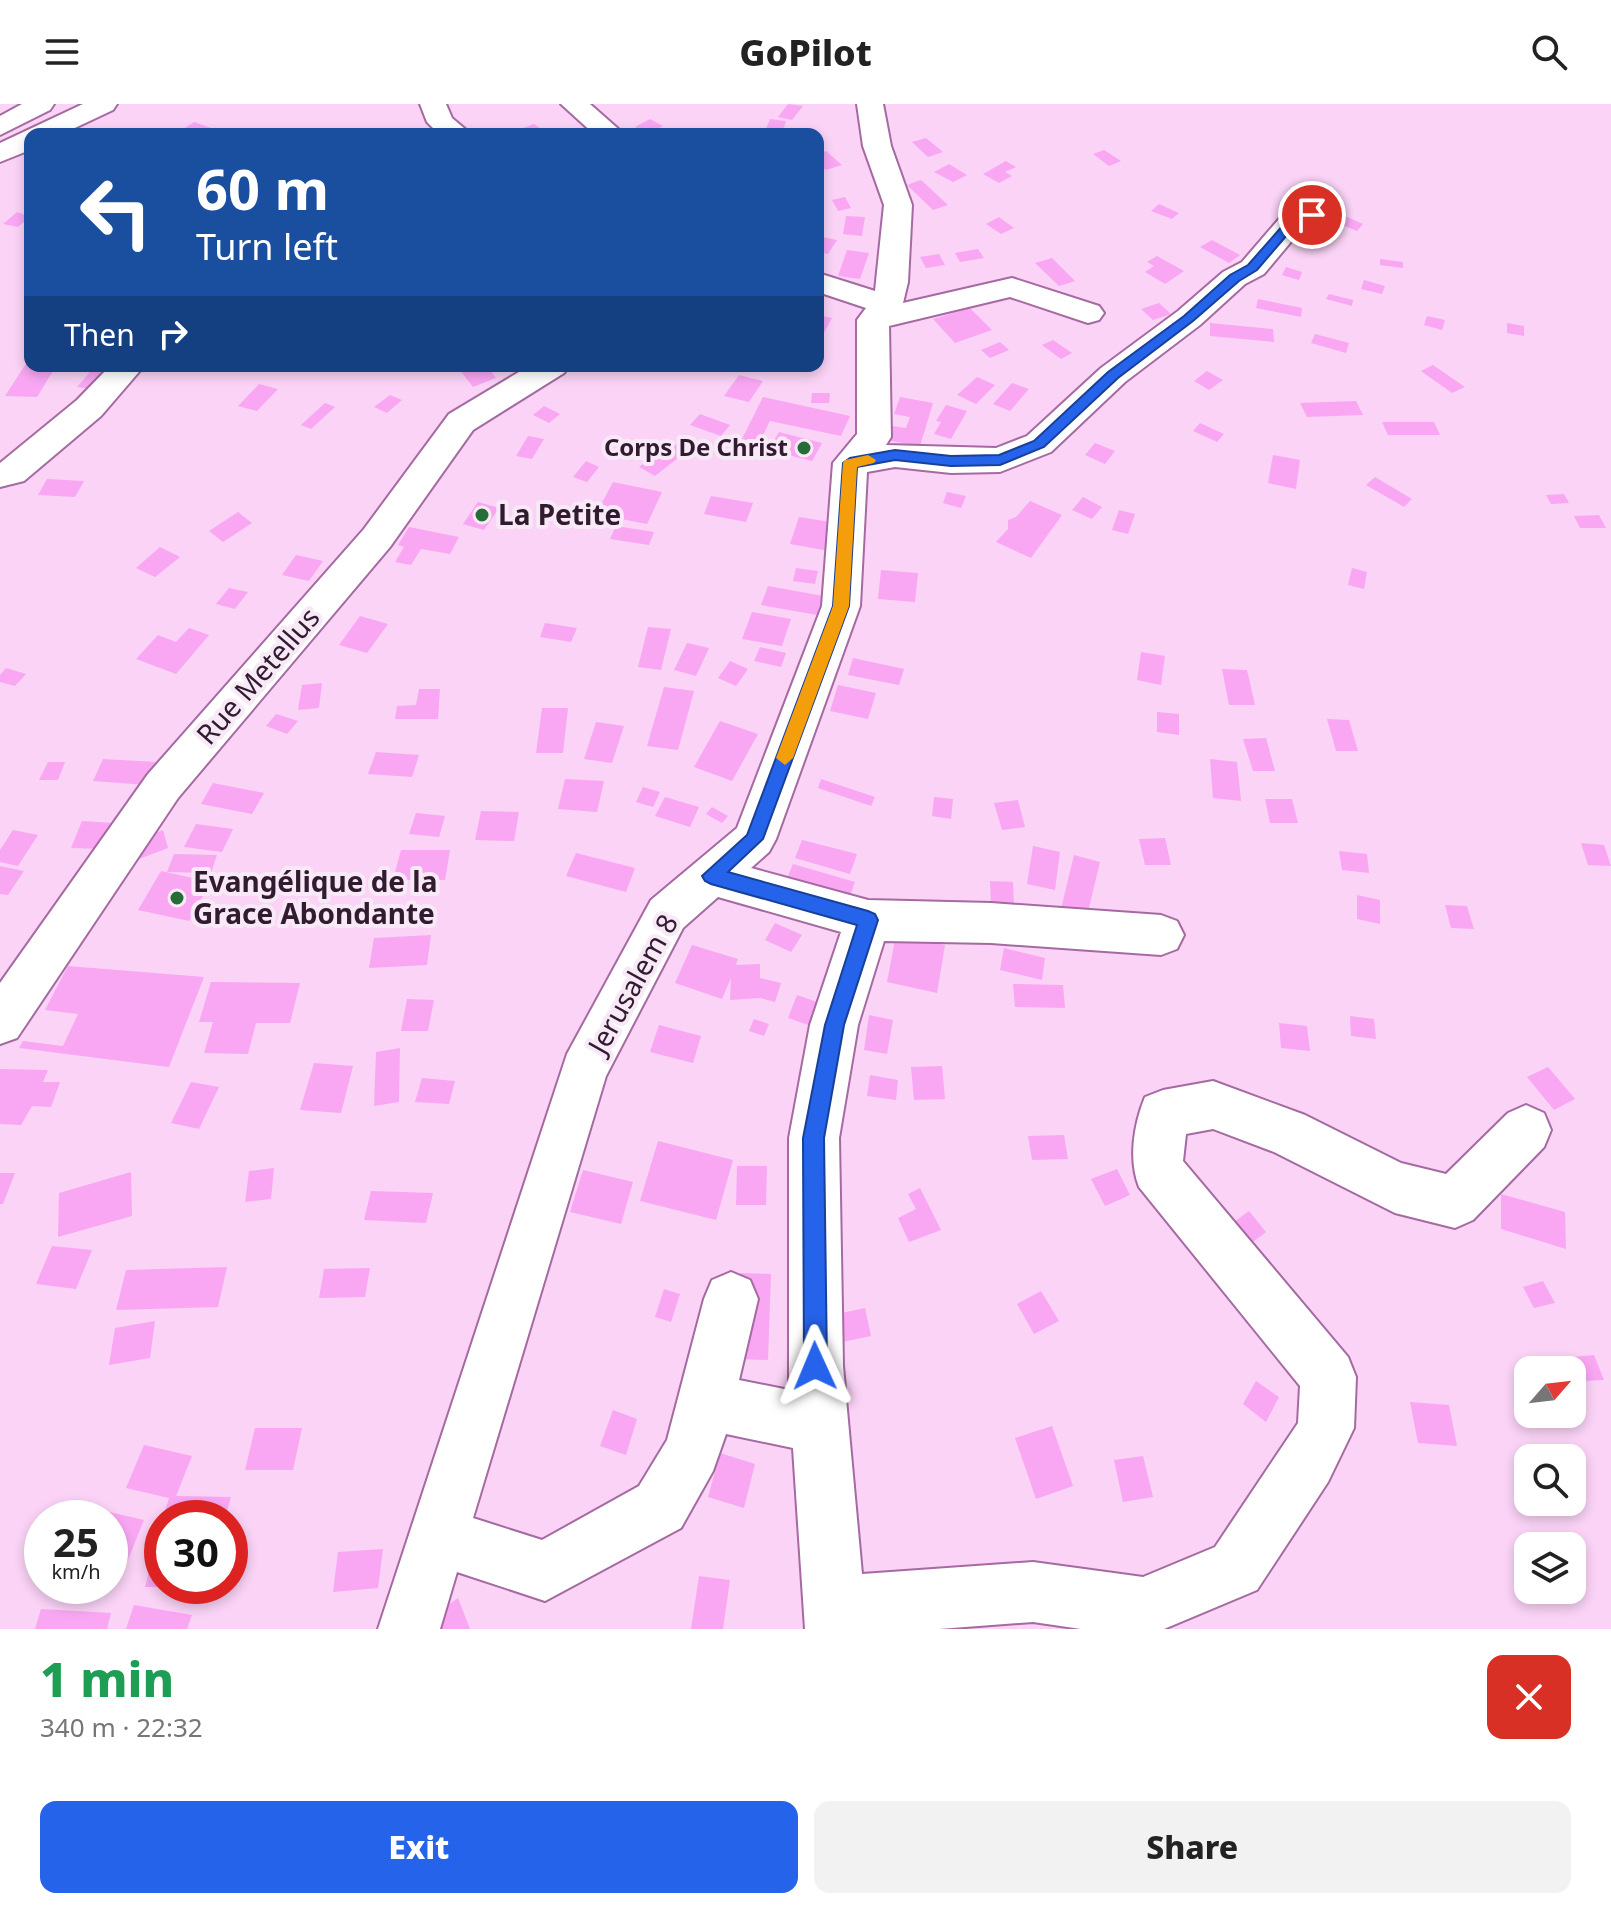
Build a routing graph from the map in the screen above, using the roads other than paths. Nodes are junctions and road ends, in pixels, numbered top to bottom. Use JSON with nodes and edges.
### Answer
{"nodes":[{"id":1,"x":41,"y":104,"type":"edge"},
{"id":2,"x":104,"y":104,"type":"edge"},
{"id":3,"x":433,"y":104,"type":"edge"},
{"id":4,"x":574,"y":104,"type":"edge"},
{"id":5,"x":870,"y":104,"type":"edge"},
{"id":6,"x":0,"y":127,"type":"edge"},
{"id":7,"x":53,"y":128,"type":"edge"},
{"id":8,"x":448,"y":128,"type":"edge"},
{"id":9,"x":603,"y":128,"type":"edge"},
{"id":10,"x":24,"y":142,"type":"edge"},
{"id":11,"x":0,"y":154,"type":"edge"},
{"id":12,"x":1329,"y":211,"type":"dead end"},
{"id":13,"x":824,"y":285,"type":"edge"},
{"id":14,"x":880,"y":313,"type":"junction"},
{"id":15,"x":1088,"y":313,"type":"dead end"},
{"id":16,"x":122,"y":372,"type":"edge"},
{"id":17,"x":543,"y":372,"type":"edge"},
{"id":18,"x":850,"y":463,"type":"junction"},
{"id":19,"x":0,"y":475,"type":"edge"},
{"id":20,"x":711,"y":876,"type":"junction"},
{"id":21,"x":868,"y":920,"type":"junction"},
{"id":22,"x":1161,"y":935,"type":"dead end"},
{"id":23,"x":0,"y":1022,"type":"edge"},
{"id":24,"x":1526,"y":1130,"type":"dead end"},
{"id":25,"x":731,"y":1299,"type":"dead end"},
{"id":26,"x":707,"y":1402,"type":"junction"},
{"id":27,"x":820,"y":1425,"type":"junction"},
{"id":28,"x":439,"y":1536,"type":"junction"},
{"id":29,"x":835,"y":1618,"type":"edge"},
{"id":30,"x":409,"y":1629,"type":"edge"}],
"edges":[{"from":1,"to":6,"type":"street"},
{"from":2,"to":7,"type":"street"},
{"from":3,"to":8,"type":"street"},
{"from":4,"to":9,"type":"street"},
{"from":5,"to":14,"type":"street"},
{"from":10,"to":11,"type":"street"},
{"from":12,"to":18,"type":"street"},
{"from":13,"to":14,"type":"street"},
{"from":14,"to":15,"type":"street"},
{"from":14,"to":18,"type":"street"},
{"from":16,"to":19,"type":"street"},
{"from":17,"to":23,"type":"street","name":"Rue Metellus"},
{"from":18,"to":20,"type":"street","name":"Jerusalem 8"},
{"from":20,"to":21,"type":"street"},
{"from":20,"to":28,"type":"street","name":"Jerusalem 8"},
{"from":21,"to":22,"type":"street"},
{"from":21,"to":27,"type":"street"},
{"from":24,"to":29,"type":"street"},
{"from":25,"to":26,"type":"street"},
{"from":26,"to":27,"type":"street"},
{"from":26,"to":28,"type":"street"},
{"from":27,"to":29,"type":"street"},
{"from":28,"to":30,"type":"street","name":"Jerusalem 8"}]}
